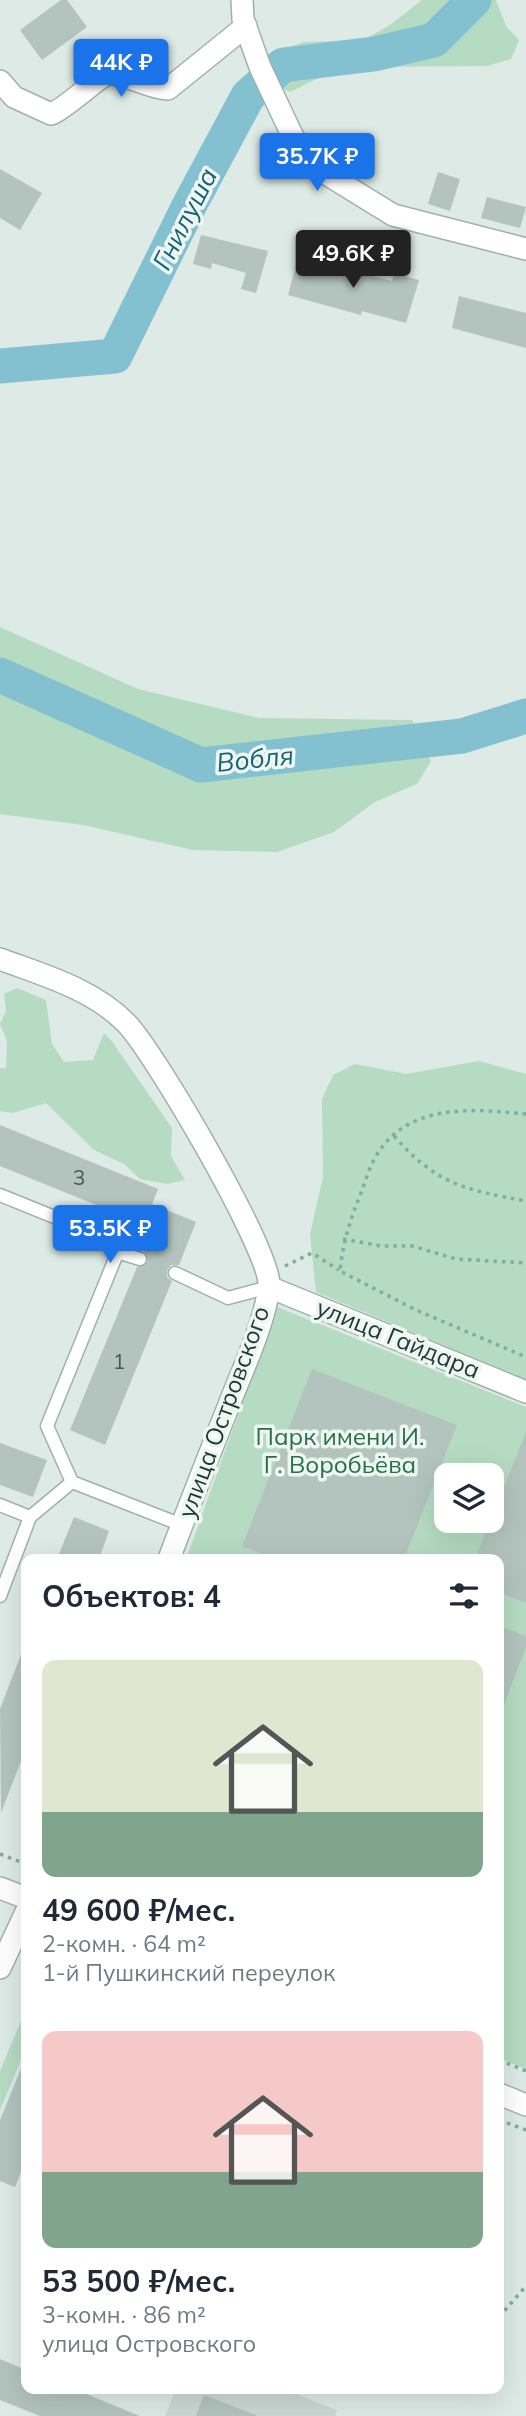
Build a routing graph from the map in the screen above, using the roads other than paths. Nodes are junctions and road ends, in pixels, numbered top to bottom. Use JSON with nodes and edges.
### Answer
{"nodes":[{"id":1,"x":242,"y":0,"type":"edge"},
{"id":2,"x":246,"y":26,"type":"junction"},
{"id":3,"x":0,"y":81,"type":"edge"},
{"id":4,"x":526,"y":249,"type":"edge"},
{"id":5,"x":0,"y":959,"type":"edge"},
{"id":6,"x":0,"y":1195,"type":"edge"},
{"id":7,"x":117,"y":1252,"type":"junction"},
{"id":8,"x":140,"y":1259,"type":"dead end"},
{"id":9,"x":175,"y":1273,"type":"dead end"},
{"id":10,"x":269,"y":1280,"type":"junction"},
{"id":11,"x":526,"y":1392,"type":"edge"},
{"id":12,"x":72,"y":1482,"type":"junction"},
{"id":13,"x":0,"y":1505,"type":"edge"},
{"id":14,"x":30,"y":1517,"type":"junction"},
{"id":15,"x":182,"y":1525,"type":"junction"},
{"id":16,"x":171,"y":1554,"type":"edge"},
{"id":17,"x":0,"y":1596,"type":"edge"},
{"id":18,"x":0,"y":1888,"type":"edge"},
{"id":19,"x":21,"y":1896,"type":"edge"},
{"id":20,"x":21,"y":1923,"type":"edge"},
{"id":21,"x":0,"y":1969,"type":"edge"},
{"id":22,"x":504,"y":2096,"type":"edge"},
{"id":23,"x":526,"y":2105,"type":"edge"}],
"edges":[{"from":1,"to":2,"type":"street"},
{"from":2,"to":3,"type":"street"},
{"from":2,"to":4,"type":"street"},
{"from":5,"to":10,"type":"street","name":"улица Островского"},
{"from":6,"to":7,"type":"lane"},
{"from":7,"to":8,"type":"lane"},
{"from":7,"to":12,"type":"lane"},
{"from":9,"to":10,"type":"lane"},
{"from":10,"to":11,"type":"street","name":"улица Гайдара"},
{"from":10,"to":15,"type":"street","name":"улица Островского"},
{"from":12,"to":14,"type":"lane"},
{"from":12,"to":15,"type":"lane"},
{"from":13,"to":14,"type":"lane"},
{"from":14,"to":17,"type":"lane"},
{"from":15,"to":16,"type":"street","name":"улица Островского"},
{"from":18,"to":19,"type":"street"},
{"from":20,"to":21,"type":"street"},
{"from":22,"to":23,"type":"street"}]}
